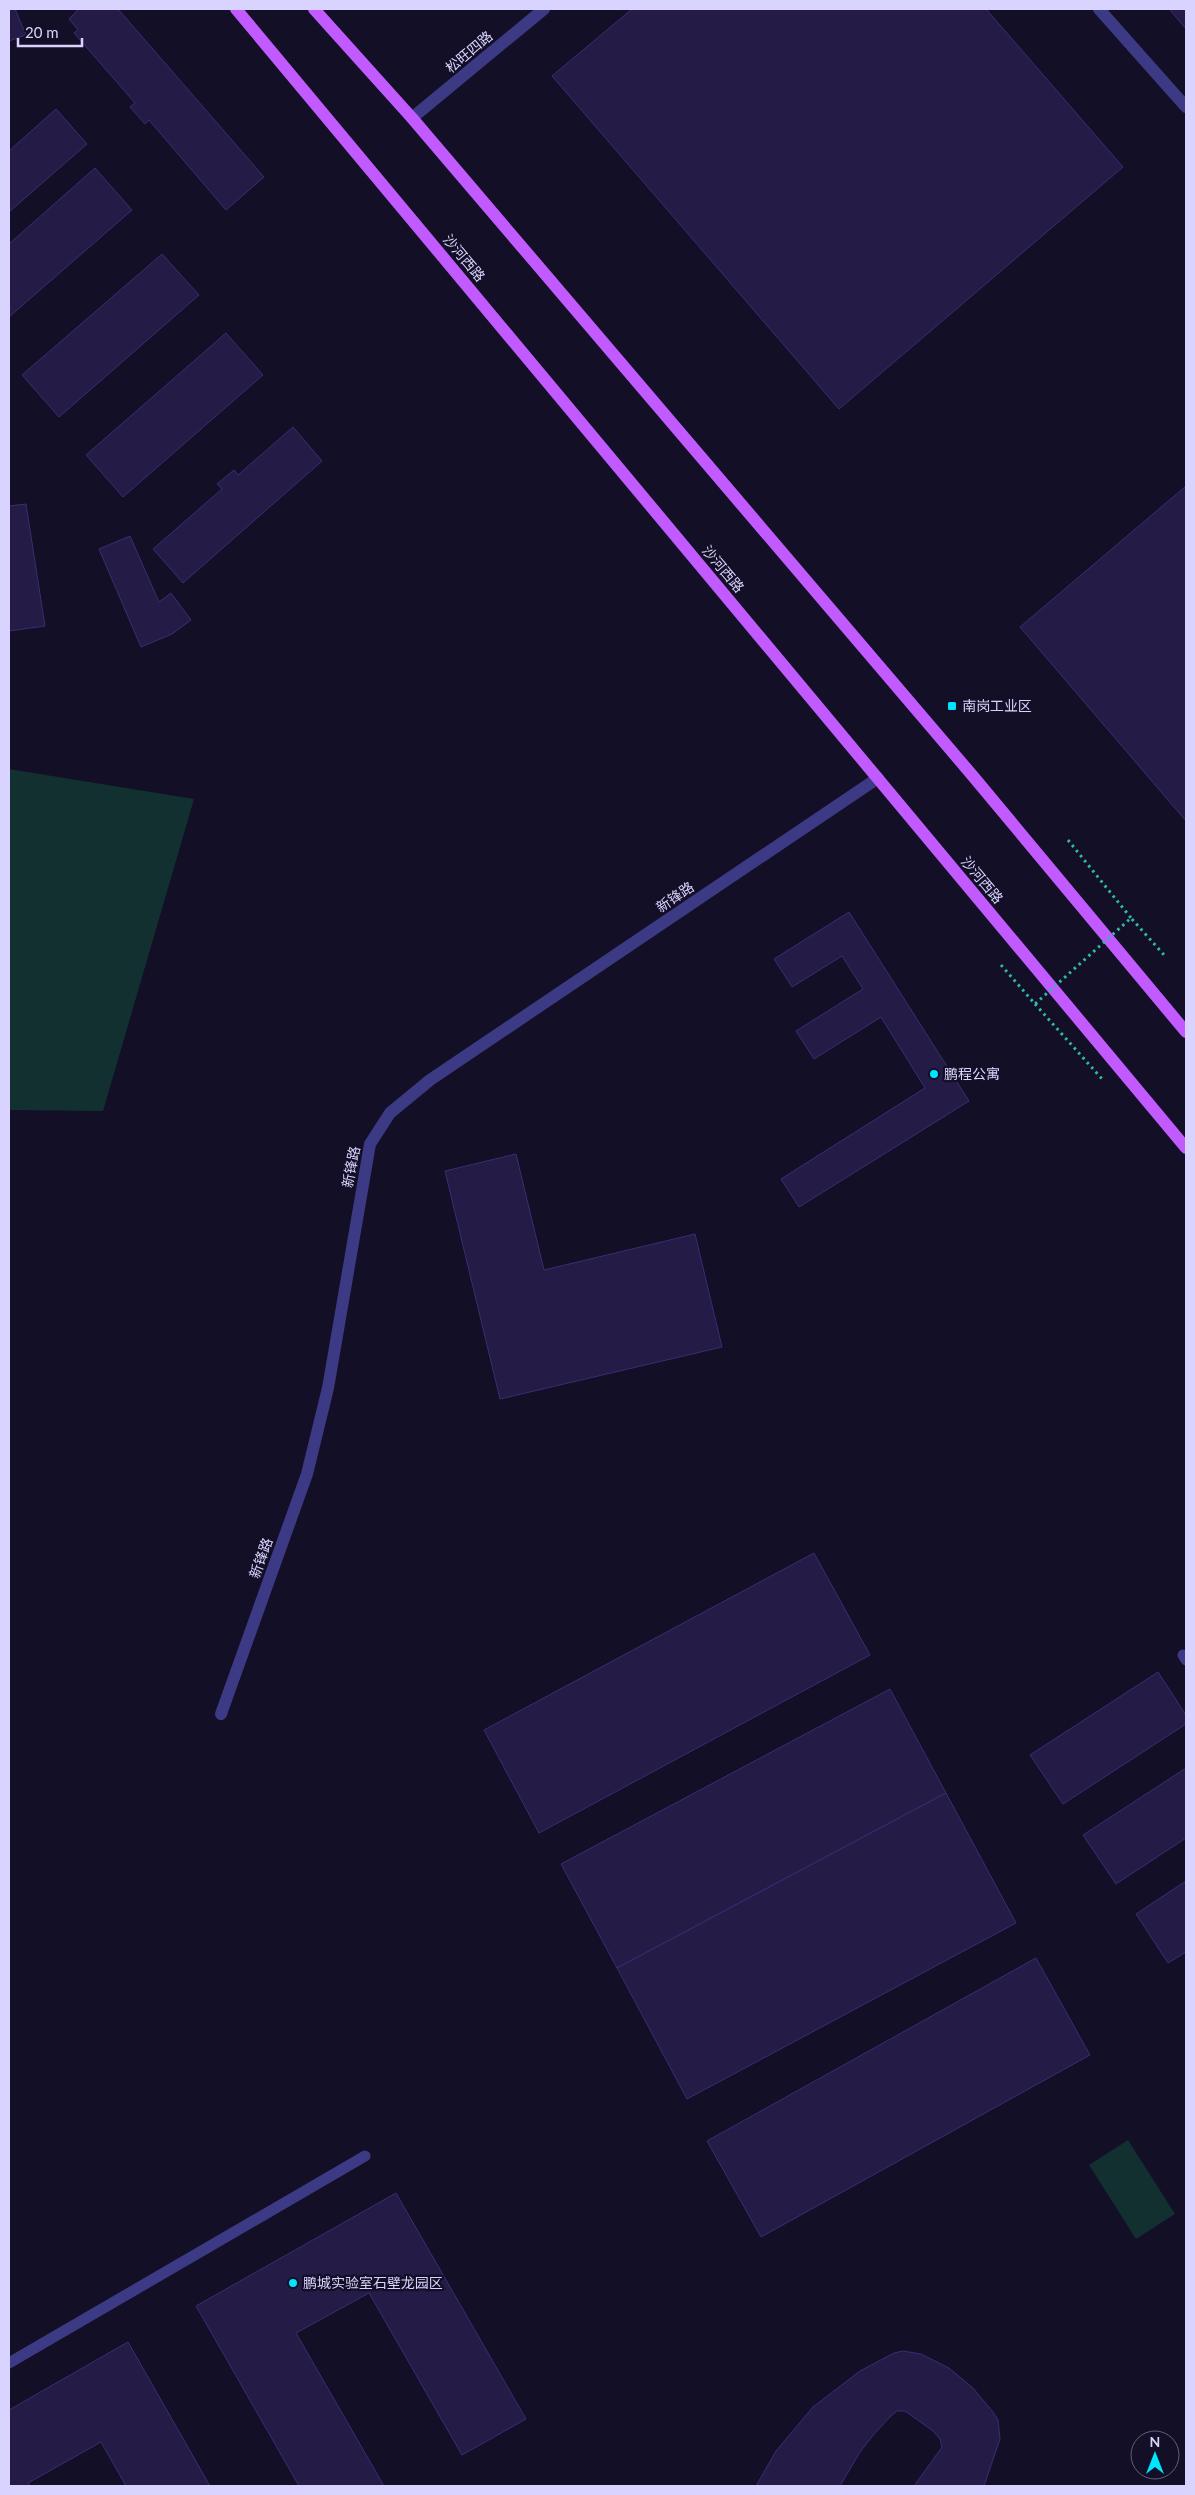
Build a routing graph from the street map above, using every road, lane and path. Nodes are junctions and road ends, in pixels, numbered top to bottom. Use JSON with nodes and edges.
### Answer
{"nodes":[{"id":1,"x":236,"y":9,"type":"edge"},
{"id":2,"x":314,"y":9,"type":"edge"},
{"id":3,"x":544,"y":9,"type":"edge"},
{"id":4,"x":1099,"y":9,"type":"edge"},
{"id":5,"x":1186,"y":107,"type":"edge"},
{"id":6,"x":412,"y":118,"type":"junction"},
{"id":7,"x":878,"y":778,"type":"junction"},
{"id":8,"x":1068,"y":840,"type":"dead end"},
{"id":9,"x":1131,"y":918,"type":"junction"},
{"id":10,"x":1165,"y":956,"type":"dead end"},
{"id":11,"x":1001,"y":965,"type":"dead end"},
{"id":12,"x":1035,"y":1004,"type":"junction"},
{"id":13,"x":1186,"y":1032,"type":"edge"},
{"id":14,"x":1104,"y":1080,"type":"dead end"},
{"id":15,"x":1186,"y":1148,"type":"edge"},
{"id":16,"x":221,"y":1714,"type":"dead end"},
{"id":17,"x":365,"y":2156,"type":"dead end"},
{"id":18,"x":9,"y":2363,"type":"edge"}],
"edges":[{"from":1,"to":7,"type":"main road","name":"沙河西路"},
{"from":2,"to":6,"type":"main road"},
{"from":3,"to":6,"type":"street","name":"松旺四路"},
{"from":4,"to":5,"type":"street"},
{"from":6,"to":13,"type":"main road"},
{"from":7,"to":15,"type":"main road","name":"沙河西路"},
{"from":7,"to":16,"type":"street","name":"新锋路"},
{"from":8,"to":9,"type":"path"},
{"from":9,"to":10,"type":"path","bridge":true},
{"from":9,"to":12,"type":"path","bridge":true},
{"from":11,"to":12,"type":"path","bridge":true},
{"from":12,"to":14,"type":"path"},
{"from":17,"to":18,"type":"lane"}]}
